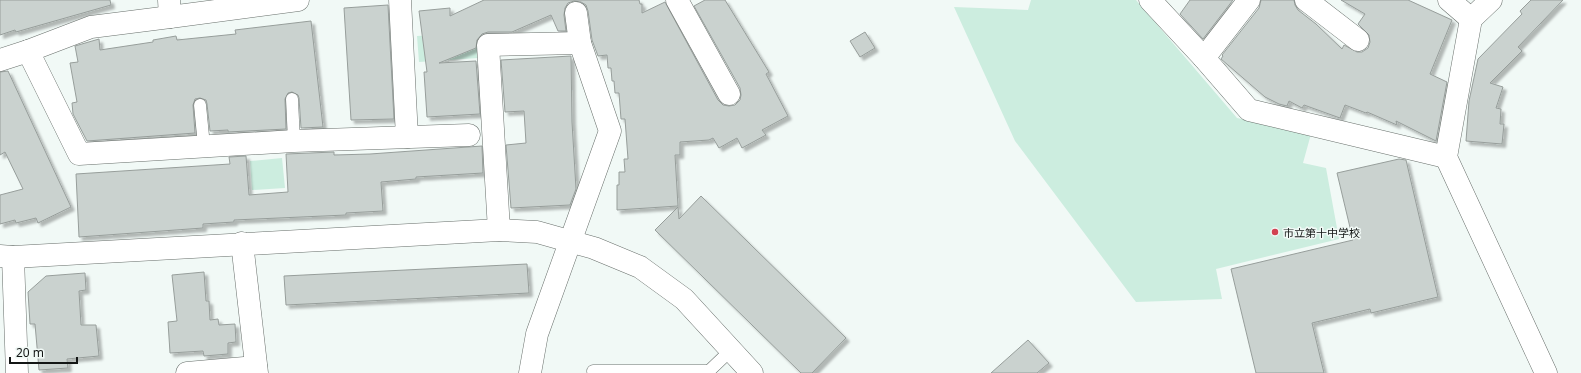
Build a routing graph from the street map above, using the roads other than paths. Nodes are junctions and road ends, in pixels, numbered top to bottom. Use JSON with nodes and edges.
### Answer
{"nodes":[{"id":1,"x":298,"y":0,"type":"edge"},
{"id":2,"x":400,"y":0,"type":"edge"},
{"id":3,"x":677,"y":0,"type":"edge"},
{"id":4,"x":1150,"y":0,"type":"edge"},
{"id":5,"x":1250,"y":0,"type":"edge"},
{"id":6,"x":1306,"y":0,"type":"edge"},
{"id":7,"x":1449,"y":0,"type":"edge"},
{"id":8,"x":1491,"y":0,"type":"edge"},
{"id":9,"x":170,"y":8,"type":"edge"},
{"id":10,"x":576,"y":12,"type":"dead end"},
{"id":11,"x":1471,"y":19,"type":"junction"},
{"id":12,"x":1358,"y":40,"type":"dead end"},
{"id":13,"x":580,"y":43,"type":"junction"},
{"id":14,"x":28,"y":52,"type":"junction"},
{"id":15,"x":1204,"y":58,"type":"junction"},
{"id":16,"x":0,"y":60,"type":"edge"},
{"id":17,"x":728,"y":94,"type":"dead end"},
{"id":18,"x":292,"y":99,"type":"dead end"},
{"id":19,"x":200,"y":105,"type":"dead end"},
{"id":20,"x":469,"y":135,"type":"dead end"},
{"id":21,"x":407,"y":137,"type":"junction"},
{"id":22,"x":294,"y":141,"type":"junction"},
{"id":23,"x":204,"y":146,"type":"junction"},
{"id":24,"x":1446,"y":156,"type":"junction"},
{"id":25,"x":499,"y":230,"type":"junction"},
{"id":26,"x":570,"y":241,"type":"junction"},
{"id":27,"x":242,"y":243,"type":"junction"},
{"id":28,"x":6,"y":256,"type":"edge"},
{"id":29,"x":731,"y":350,"type":"junction"},
{"id":30,"x":256,"y":370,"type":"edge"},
{"id":31,"x":593,"y":371,"type":"dead end"},
{"id":32,"x":16,"y":373,"type":"edge"},
{"id":33,"x":187,"y":373,"type":"edge"},
{"id":34,"x":530,"y":373,"type":"edge"},
{"id":35,"x":752,"y":373,"type":"edge"},
{"id":36,"x":1546,"y":373,"type":"edge"}],
"edges":[{"from":1,"to":9,"type":"street"},
{"from":2,"to":21,"type":"street"},
{"from":3,"to":17,"type":"street"},
{"from":4,"to":15,"type":"street"},
{"from":5,"to":15,"type":"street"},
{"from":6,"to":12,"type":"street"},
{"from":7,"to":11,"type":"street"},
{"from":8,"to":11,"type":"street"},
{"from":9,"to":14,"type":"street"},
{"from":10,"to":13,"type":"street"},
{"from":11,"to":24,"type":"street"},
{"from":13,"to":25,"type":"street"},
{"from":13,"to":26,"type":"street"},
{"from":14,"to":16,"type":"street"},
{"from":14,"to":23,"type":"street"},
{"from":15,"to":24,"type":"street"},
{"from":18,"to":22,"type":"lane"},
{"from":19,"to":23,"type":"lane"},
{"from":20,"to":21,"type":"street"},
{"from":21,"to":22,"type":"street"},
{"from":22,"to":23,"type":"street"},
{"from":24,"to":36,"type":"street"},
{"from":25,"to":26,"type":"street"},
{"from":25,"to":27,"type":"street"},
{"from":26,"to":29,"type":"street"},
{"from":26,"to":34,"type":"street"},
{"from":27,"to":28,"type":"street"},
{"from":27,"to":30,"type":"street"},
{"from":28,"to":32,"type":"street"},
{"from":29,"to":31,"type":"lane"},
{"from":29,"to":35,"type":"street"},
{"from":30,"to":33,"type":"street"}]}
